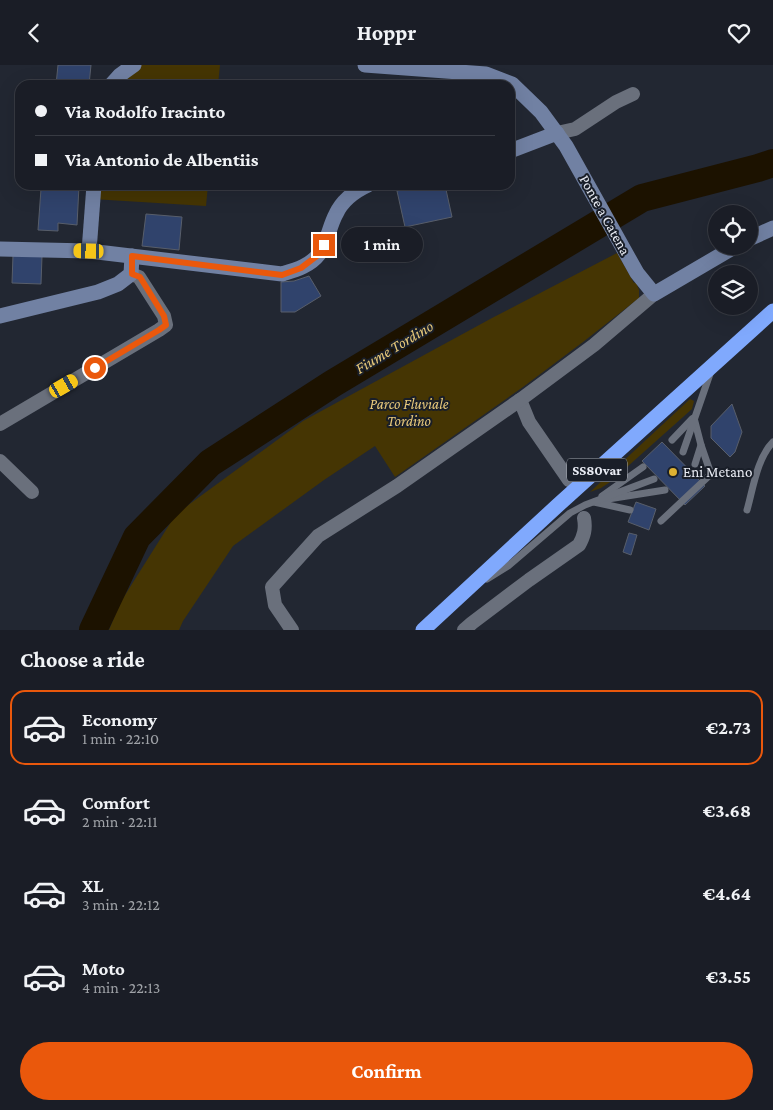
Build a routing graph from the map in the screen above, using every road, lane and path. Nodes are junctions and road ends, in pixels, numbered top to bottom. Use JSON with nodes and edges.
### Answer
{"nodes":[{"id":1,"x":134,"y":65,"type":"edge"},
{"id":2,"x":365,"y":65,"type":"edge"},
{"id":3,"x":116,"y":80,"type":"edge"},
{"id":4,"x":502,"y":80,"type":"edge"},
{"id":5,"x":515,"y":87,"type":"edge"},
{"id":6,"x":633,"y":94,"type":"dead end"},
{"id":7,"x":557,"y":133,"type":"junction"},
{"id":8,"x":515,"y":149,"type":"edge"},
{"id":9,"x":94,"y":190,"type":"edge"},
{"id":10,"x":358,"y":190,"type":"edge"},
{"id":11,"x":773,"y":228,"type":"edge"},
{"id":12,"x":758,"y":235,"type":"edge"},
{"id":13,"x":0,"y":249,"type":"edge"},
{"id":14,"x":89,"y":251,"type":"junction"},
{"id":15,"x":720,"y":255,"type":"edge"},
{"id":16,"x":132,"y":256,"type":"junction"},
{"id":17,"x":132,"y":274,"type":"junction"},
{"id":18,"x":654,"y":293,"type":"junction"},
{"id":19,"x":773,"y":311,"type":"edge"},
{"id":20,"x":0,"y":316,"type":"edge"},
{"id":21,"x":712,"y":366,"type":"junction"},
{"id":22,"x":520,"y":400,"type":"junction"},
{"id":23,"x":694,"y":417,"type":"junction"},
{"id":24,"x":0,"y":424,"type":"edge"},
{"id":25,"x":672,"y":440,"type":"dead end"},
{"id":26,"x":773,"y":442,"type":"edge"},
{"id":27,"x":701,"y":445,"type":"junction"},
{"id":28,"x":683,"y":452,"type":"dead end"},
{"id":29,"x":0,"y":461,"type":"edge"},
{"id":30,"x":695,"y":464,"type":"dead end"},
{"id":31,"x":643,"y":467,"type":"dead end"},
{"id":32,"x":654,"y":479,"type":"dead end"},
{"id":33,"x":569,"y":480,"type":"dead end"},
{"id":34,"x":665,"y":490,"type":"dead end"},
{"id":35,"x":32,"y":492,"type":"dead end"},
{"id":36,"x":593,"y":502,"type":"junction"},
{"id":37,"x":630,"y":510,"type":"dead end"},
{"id":38,"x":747,"y":511,"type":"dead end"},
{"id":39,"x":584,"y":518,"type":"dead end"},
{"id":40,"x":661,"y":521,"type":"dead end"},
{"id":41,"x":461,"y":595,"type":"junction"},
{"id":42,"x":292,"y":630,"type":"edge"},
{"id":43,"x":423,"y":630,"type":"edge"},
{"id":44,"x":464,"y":630,"type":"edge"}],
"edges":[{"from":1,"to":3,"type":"main road"},
{"from":2,"to":4,"type":"main road","name":"Ponte a Catena"},
{"from":5,"to":7,"type":"main road","name":"Ponte a Catena"},
{"from":6,"to":7,"type":"street"},
{"from":7,"to":8,"type":"main road"},
{"from":7,"to":18,"type":"main road","name":"Ponte a Catena"},
{"from":9,"to":14,"type":"main road"},
{"from":10,"to":16,"type":"main road"},
{"from":11,"to":12,"type":"main road"},
{"from":13,"to":14,"type":"main road"},
{"from":14,"to":16,"type":"main road"},
{"from":15,"to":18,"type":"main road"},
{"from":16,"to":17,"type":"main road"},
{"from":17,"to":20,"type":"main road"},
{"from":17,"to":24,"type":"street"},
{"from":18,"to":22,"type":"street"},
{"from":19,"to":21,"type":"highway","number":"SS80var"},
{"from":21,"to":23,"type":"lane"},
{"from":21,"to":41,"type":"highway","number":"SS80var"},
{"from":22,"to":33,"type":"street"},
{"from":22,"to":42,"type":"street"},
{"from":23,"to":25,"type":"lane"},
{"from":23,"to":27,"type":"lane"},
{"from":23,"to":28,"type":"lane"},
{"from":26,"to":38,"type":"lane"},
{"from":27,"to":30,"type":"lane"},
{"from":27,"to":40,"type":"lane"},
{"from":29,"to":35,"type":"street"},
{"from":31,"to":36,"type":"lane"},
{"from":32,"to":36,"type":"lane"},
{"from":34,"to":36,"type":"lane"},
{"from":36,"to":37,"type":"lane"},
{"from":36,"to":41,"type":"lane"},
{"from":39,"to":44,"type":"street"},
{"from":41,"to":43,"type":"highway","number":"SS80var"}]}
